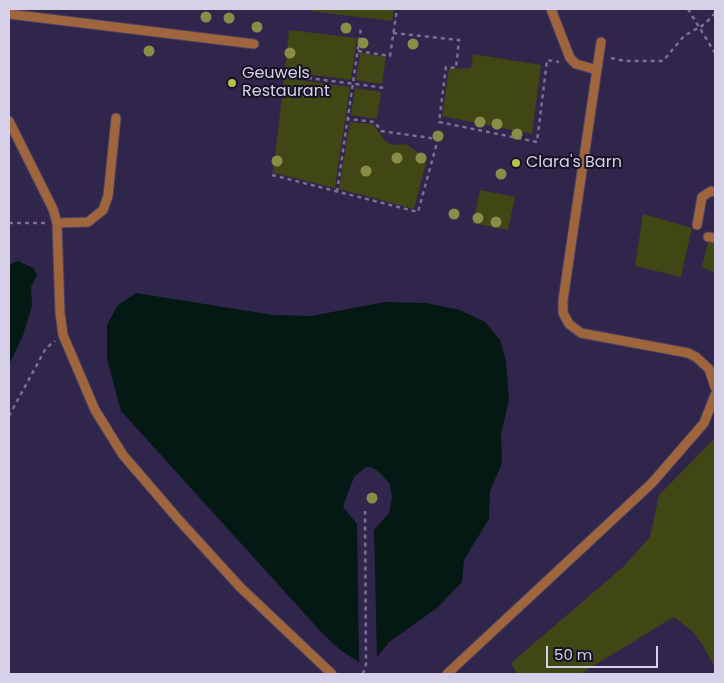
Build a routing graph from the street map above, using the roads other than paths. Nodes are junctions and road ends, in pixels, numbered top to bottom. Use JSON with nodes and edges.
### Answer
{"nodes":[{"id":1,"x":551,"y":9,"type":"edge"},
{"id":2,"x":9,"y":14,"type":"edge"},
{"id":3,"x":601,"y":42,"type":"dead end"},
{"id":4,"x":254,"y":44,"type":"dead end"},
{"id":5,"x":597,"y":70,"type":"junction"},
{"id":6,"x":116,"y":118,"type":"dead end"},
{"id":7,"x":9,"y":121,"type":"edge"},
{"id":8,"x":715,"y":192,"type":"edge"},
{"id":9,"x":57,"y":223,"type":"junction"},
{"id":10,"x":697,"y":225,"type":"dead end"},
{"id":11,"x":715,"y":386,"type":"edge"},
{"id":12,"x":715,"y":395,"type":"edge"},
{"id":13,"x":332,"y":674,"type":"edge"},
{"id":14,"x":446,"y":674,"type":"edge"}],
"edges":[{"from":1,"to":5,"type":"lane"},
{"from":2,"to":4,"type":"lane"},
{"from":3,"to":5,"type":"lane"},
{"from":5,"to":11,"type":"lane"},
{"from":6,"to":9,"type":"lane"},
{"from":7,"to":9,"type":"lane"},
{"from":8,"to":10,"type":"lane"},
{"from":9,"to":13,"type":"lane"},
{"from":12,"to":14,"type":"lane"}]}
